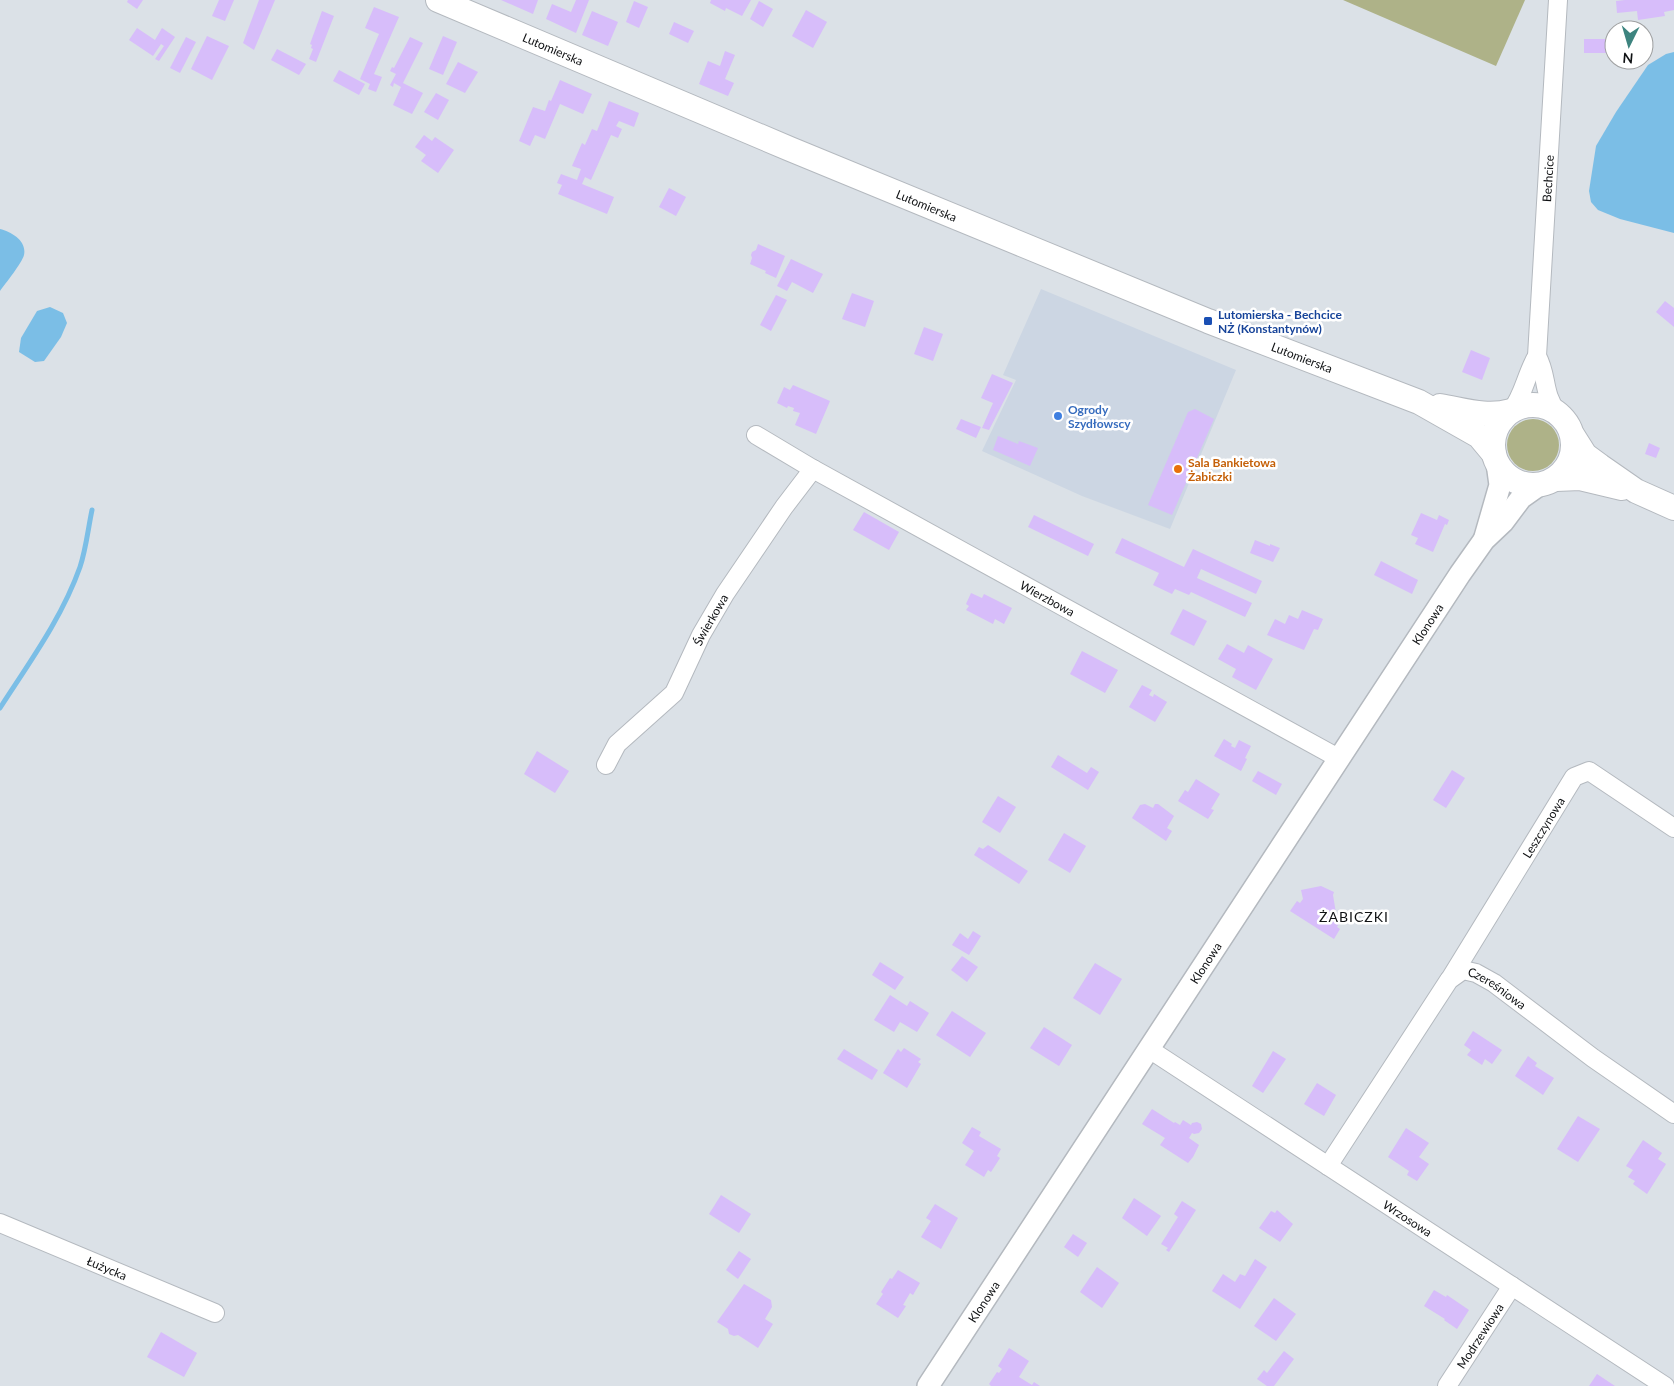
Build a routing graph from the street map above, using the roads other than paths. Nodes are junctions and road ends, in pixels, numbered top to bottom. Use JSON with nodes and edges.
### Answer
{"nodes":[{"id":1,"x":438,"y":0,"type":"edge"},
{"id":2,"x":1558,"y":0,"type":"edge"},
{"id":3,"x":1536,"y":356,"type":"junction"},
{"id":4,"x":1419,"y":402,"type":"junction"},
{"id":5,"x":1511,"y":411,"type":"junction"},
{"id":6,"x":1557,"y":412,"type":"junction"},
{"id":7,"x":756,"y":435,"type":"dead end"},
{"id":8,"x":1573,"y":436,"type":"junction"},
{"id":9,"x":1495,"y":459,"type":"junction"},
{"id":10,"x":813,"y":469,"type":"junction"},
{"id":11,"x":1547,"y":482,"type":"junction"},
{"id":12,"x":1636,"y":491,"type":"junction"},
{"id":13,"x":1674,"y":508,"type":"edge"},
{"id":14,"x":1484,"y":540,"type":"junction"},
{"id":15,"x":1340,"y":759,"type":"junction"},
{"id":16,"x":606,"y":765,"type":"dead end"},
{"id":17,"x":1674,"y":828,"type":"edge"},
{"id":18,"x":1449,"y":980,"type":"junction"},
{"id":19,"x":1149,"y":1049,"type":"junction"},
{"id":20,"x":1674,"y":1114,"type":"edge"},
{"id":21,"x":1328,"y":1166,"type":"junction"},
{"id":22,"x":0,"y":1223,"type":"edge"},
{"id":23,"x":1512,"y":1286,"type":"junction"},
{"id":24,"x":215,"y":1313,"type":"dead end"},
{"id":25,"x":928,"y":1386,"type":"edge"},
{"id":26,"x":1448,"y":1386,"type":"edge"},
{"id":27,"x":1665,"y":1386,"type":"edge"}],
"edges":[{"from":1,"to":4,"type":"main road","name":"Lutomierska"},
{"from":2,"to":3,"type":"street","name":"Bechcice"},
{"from":3,"to":5,"type":"street","name":"Bechcice"},
{"from":3,"to":6,"type":"street","name":"Bechcice"},
{"from":4,"to":5,"type":"main road","name":"Lutomierska"},
{"from":4,"to":9,"type":"main road","name":"Lutomierska"},
{"from":5,"to":6,"type":"main road"},
{"from":5,"to":9,"type":"main road"},
{"from":6,"to":8,"type":"main road"},
{"from":7,"to":10,"type":"street","name":"Wierzbowa"},
{"from":8,"to":11,"type":"main road"},
{"from":8,"to":12,"type":"main road"},
{"from":9,"to":11,"type":"main road"},
{"from":9,"to":14,"type":"street","name":"Klonowa"},
{"from":10,"to":15,"type":"street","name":"Wierzbowa"},
{"from":10,"to":16,"type":"street","name":"Świerkowa"},
{"from":11,"to":12,"type":"main road"},
{"from":11,"to":14,"type":"street","name":"Klonowa"},
{"from":12,"to":13,"type":"main road"},
{"from":14,"to":15,"type":"street","name":"Klonowa"},
{"from":15,"to":19,"type":"street","name":"Klonowa"},
{"from":17,"to":18,"type":"street","name":"Leszczynowa"},
{"from":18,"to":20,"type":"street","name":"Czereśniowa"},
{"from":18,"to":21,"type":"street","name":"Czereśniowa"},
{"from":19,"to":21,"type":"street","name":"Wrzosowa"},
{"from":19,"to":25,"type":"street","name":"Klonowa"},
{"from":21,"to":23,"type":"street","name":"Wrzosowa"},
{"from":22,"to":24,"type":"street","name":"Łużycka"},
{"from":23,"to":26,"type":"street","name":"Modrzewiowa"},
{"from":23,"to":27,"type":"street","name":"Wrzosowa"}]}
